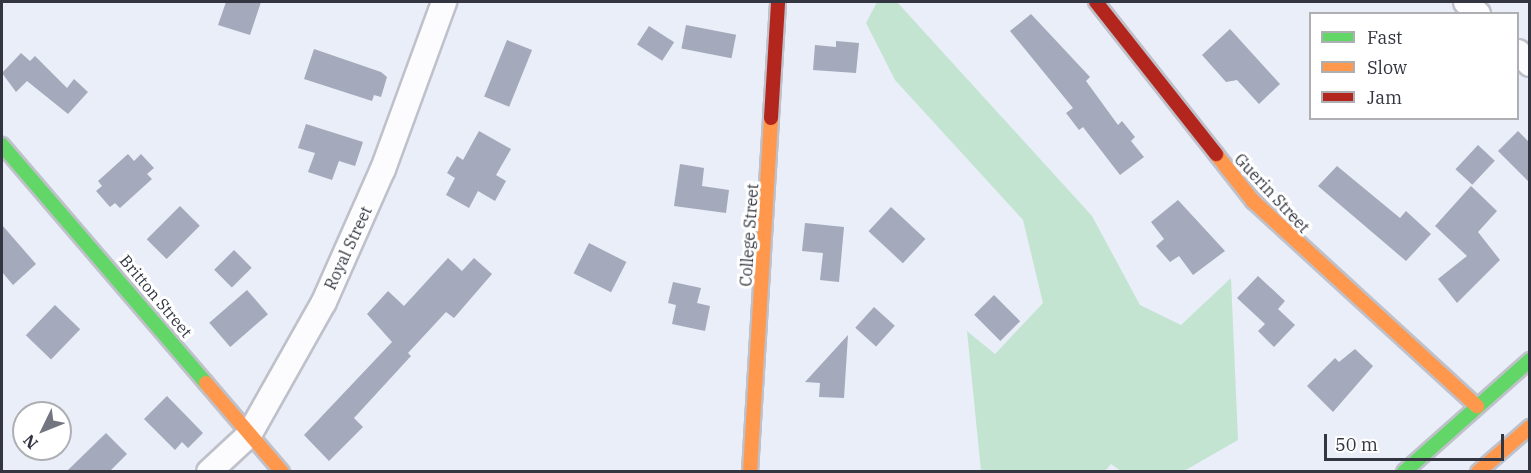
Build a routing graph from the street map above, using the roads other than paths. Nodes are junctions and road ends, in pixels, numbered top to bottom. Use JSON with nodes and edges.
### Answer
{"nodes":[{"id":1,"x":444,"y":2,"type":"edge"},
{"id":2,"x":778,"y":2,"type":"edge"},
{"id":3,"x":1096,"y":2,"type":"edge"},
{"id":4,"x":1519,"y":53,"type":"edge"},
{"id":5,"x":1530,"y":64,"type":"edge"},
{"id":6,"x":2,"y":145,"type":"edge"},
{"id":7,"x":1530,"y":360,"type":"edge"},
{"id":8,"x":1477,"y":406,"type":"junction"},
{"id":9,"x":1530,"y":427,"type":"edge"},
{"id":10,"x":249,"y":435,"type":"junction"},
{"id":11,"x":209,"y":471,"type":"edge"},
{"id":12,"x":282,"y":471,"type":"edge"},
{"id":13,"x":750,"y":471,"type":"edge"},
{"id":14,"x":1404,"y":471,"type":"edge"},
{"id":15,"x":1478,"y":471,"type":"edge"}],
"edges":[{"from":1,"to":10,"type":"street","name":"Royal Street"},
{"from":2,"to":13,"type":"street","name":"College Street"},
{"from":3,"to":8,"type":"street","name":"Guerin Street"},
{"from":4,"to":5,"type":"street"},
{"from":6,"to":10,"type":"street","name":"Britton Street"},
{"from":7,"to":8,"type":"street"},
{"from":8,"to":14,"type":"street"},
{"from":9,"to":15,"type":"street"},
{"from":10,"to":11,"type":"street","name":"Royal Street"},
{"from":10,"to":12,"type":"street","name":"Britton Street"}]}
